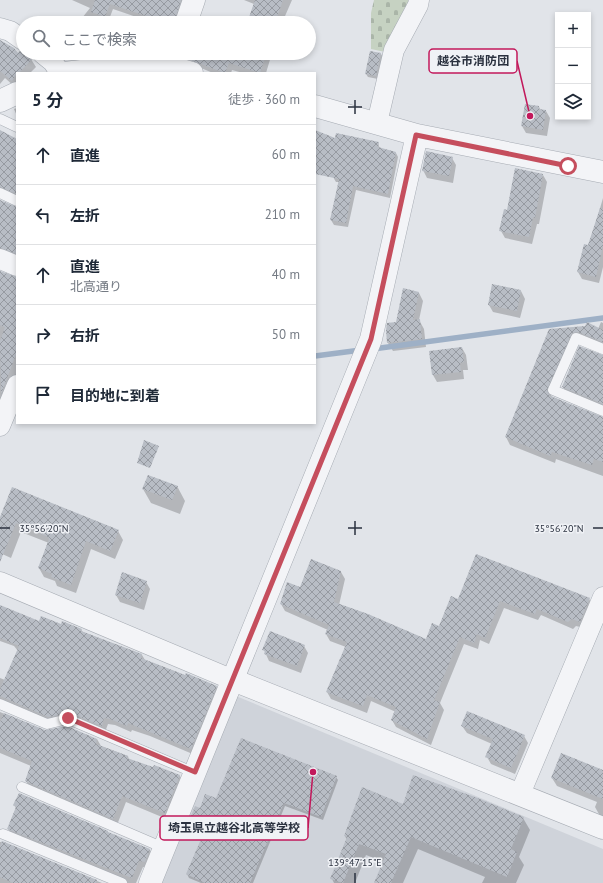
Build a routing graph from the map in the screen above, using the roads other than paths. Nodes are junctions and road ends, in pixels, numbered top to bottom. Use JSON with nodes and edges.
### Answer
{"nodes":[{"id":1,"x":194,"y":0,"type":"edge"},
{"id":2,"x":419,"y":0,"type":"edge"},
{"id":3,"x":188,"y":16,"type":"edge"},
{"id":4,"x":0,"y":28,"type":"edge"},
{"id":5,"x":16,"y":35,"type":"edge"},
{"id":6,"x":51,"y":60,"type":"edge"},
{"id":7,"x":174,"y":60,"type":"edge"},
{"id":8,"x":59,"y":72,"type":"edge"},
{"id":9,"x":73,"y":72,"type":"edge"},
{"id":10,"x":191,"y":72,"type":"edge"},
{"id":11,"x":16,"y":93,"type":"edge"},
{"id":12,"x":0,"y":101,"type":"edge"},
{"id":13,"x":316,"y":106,"type":"edge"},
{"id":14,"x":0,"y":119,"type":"edge"},
{"id":15,"x":377,"y":123,"type":"junction"},
{"id":16,"x":16,"y":127,"type":"edge"},
{"id":17,"x":416,"y":135,"type":"junction"},
{"id":18,"x":603,"y":172,"type":"edge"},
{"id":19,"x":0,"y":194,"type":"edge"},
{"id":20,"x":16,"y":201,"type":"edge"},
{"id":21,"x":0,"y":259,"type":"edge"},
{"id":22,"x":16,"y":266,"type":"edge"},
{"id":23,"x":603,"y":349,"type":"edge"},
{"id":24,"x":16,"y":387,"type":"edge"},
{"id":25,"x":603,"y":411,"type":"edge"},
{"id":26,"x":0,"y":426,"type":"edge"},
{"id":27,"x":0,"y":582,"type":"edge"},
{"id":28,"x":603,"y":596,"type":"edge"},
{"id":29,"x":233,"y":680,"type":"junction"},
{"id":30,"x":0,"y":704,"type":"edge"},
{"id":31,"x":195,"y":772,"type":"junction"},
{"id":32,"x":22,"y":787,"type":"dead end"},
{"id":33,"x":520,"y":794,"type":"junction"},
{"id":34,"x":603,"y":828,"type":"edge"},
{"id":35,"x":3,"y":834,"type":"dead end"},
{"id":36,"x":164,"y":848,"type":"junction"},
{"id":37,"x":122,"y":883,"type":"edge"},
{"id":38,"x":150,"y":883,"type":"edge"}],
"edges":[{"from":1,"to":3,"type":"street"},
{"from":2,"to":15,"type":"street"},
{"from":4,"to":5,"type":"street"},
{"from":6,"to":8,"type":"street"},
{"from":7,"to":9,"type":"street"},
{"from":7,"to":10,"type":"street"},
{"from":11,"to":12,"type":"street"},
{"from":13,"to":15,"type":"street"},
{"from":14,"to":16,"type":"lane"},
{"from":15,"to":17,"type":"street"},
{"from":17,"to":18,"type":"street"},
{"from":17,"to":29,"type":"street"},
{"from":19,"to":20,"type":"lane"},
{"from":21,"to":22,"type":"street"},
{"from":23,"to":25,"type":"lane"},
{"from":24,"to":26,"type":"street"},
{"from":27,"to":29,"type":"street"},
{"from":28,"to":33,"type":"street"},
{"from":29,"to":31,"type":"street"},
{"from":29,"to":33,"type":"street"},
{"from":30,"to":31,"type":"lane"},
{"from":31,"to":36,"type":"street"},
{"from":32,"to":36,"type":"lane"},
{"from":33,"to":34,"type":"street"},
{"from":35,"to":37,"type":"lane"},
{"from":36,"to":38,"type":"street"}]}
